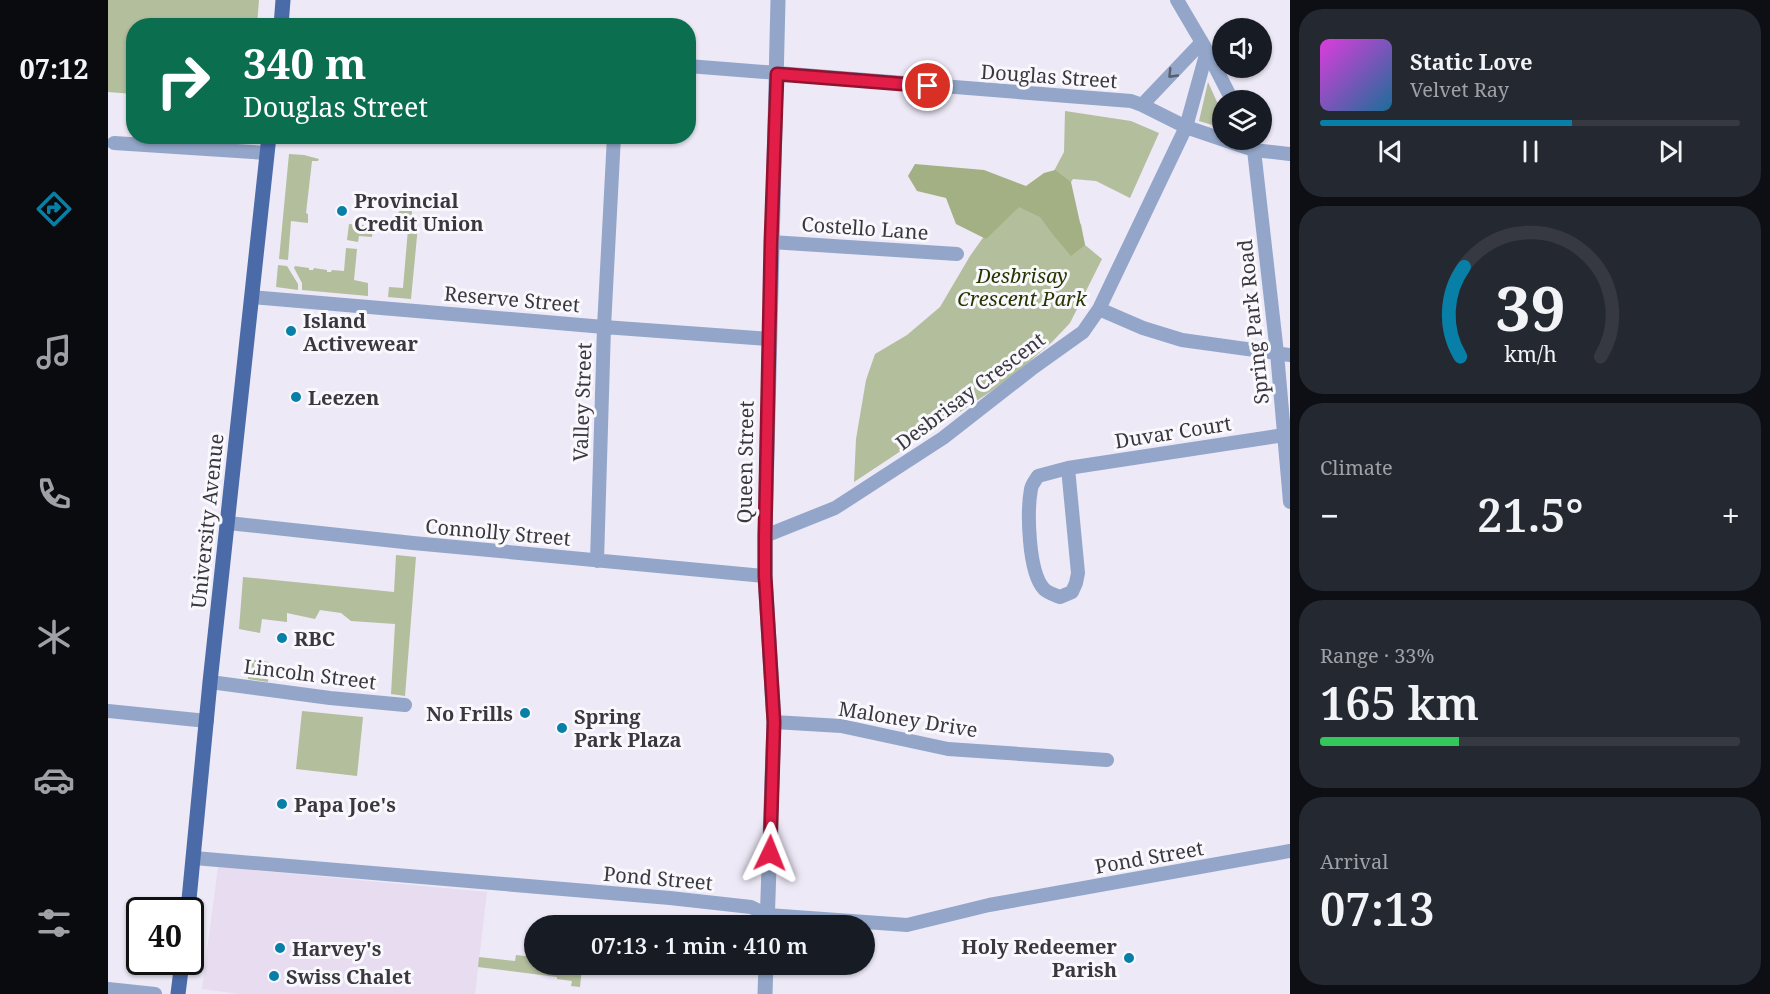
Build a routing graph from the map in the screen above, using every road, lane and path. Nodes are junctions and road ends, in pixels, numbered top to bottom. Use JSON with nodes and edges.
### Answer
{"nodes":[{"id":1,"x":283,"y":0,"type":"edge"},
{"id":2,"x":778,"y":0,"type":"edge"},
{"id":3,"x":1177,"y":0,"type":"edge"},
{"id":4,"x":281,"y":18,"type":"edge"},
{"id":5,"x":1205,"y":47,"type":"junction"},
{"id":6,"x":696,"y":67,"type":"edge"},
{"id":7,"x":777,"y":74,"type":"junction"},
{"id":8,"x":1227,"y":90,"type":"edge"},
{"id":9,"x":1142,"y":105,"type":"junction"},
{"id":10,"x":1186,"y":127,"type":"junction"},
{"id":11,"x":1212,"y":134,"type":"edge"},
{"id":12,"x":114,"y":143,"type":"dead end"},
{"id":13,"x":126,"y":144,"type":"edge"},
{"id":14,"x":129,"y":144,"type":"edge"},
{"id":15,"x":268,"y":144,"type":"edge"},
{"id":16,"x":614,"y":144,"type":"edge"},
{"id":17,"x":1252,"y":150,"type":"edge"},
{"id":18,"x":1272,"y":150,"type":"edge"},
{"id":19,"x":267,"y":153,"type":"junction"},
{"id":20,"x":1290,"y":154,"type":"edge"},
{"id":21,"x":771,"y":242,"type":"junction"},
{"id":22,"x":957,"y":254,"type":"dead end"},
{"id":23,"x":252,"y":297,"type":"junction"},
{"id":24,"x":1099,"y":309,"type":"junction"},
{"id":25,"x":604,"y":327,"type":"junction"},
{"id":26,"x":769,"y":339,"type":"junction"},
{"id":27,"x":1283,"y":354,"type":"edge"},
{"id":28,"x":1284,"y":435,"type":"junction"},
{"id":29,"x":1068,"y":468,"type":"junction"},
{"id":30,"x":1290,"y":502,"type":"edge"},
{"id":31,"x":228,"y":523,"type":"junction"},
{"id":32,"x":765,"y":536,"type":"junction"},
{"id":33,"x":597,"y":561,"type":"junction"},
{"id":34,"x":765,"y":576,"type":"junction"},
{"id":35,"x":210,"y":682,"type":"junction"},
{"id":36,"x":405,"y":705,"type":"dead end"},
{"id":37,"x":108,"y":711,"type":"edge"},
{"id":38,"x":207,"y":722,"type":"junction"},
{"id":39,"x":774,"y":722,"type":"junction"},
{"id":40,"x":1107,"y":760,"type":"dead end"},
{"id":41,"x":1290,"y":851,"type":"edge"},
{"id":42,"x":194,"y":858,"type":"junction"},
{"id":43,"x":190,"y":897,"type":"edge"},
{"id":44,"x":761,"y":915,"type":"edge"},
{"id":45,"x":768,"y":915,"type":"edge"},
{"id":46,"x":875,"y":924,"type":"edge"},
{"id":47,"x":180,"y":975,"type":"edge"},
{"id":48,"x":766,"y":975,"type":"edge"},
{"id":49,"x":108,"y":989,"type":"edge"},
{"id":50,"x":155,"y":994,"type":"edge"},
{"id":51,"x":178,"y":994,"type":"edge"},
{"id":52,"x":765,"y":994,"type":"edge"}],
"edges":[{"from":1,"to":4,"type":"main road"},
{"from":2,"to":7,"type":"street","name":"Queen Street"},
{"from":3,"to":5,"type":"street"},
{"from":5,"to":8,"type":"street"},
{"from":5,"to":9,"type":"street","one_way":true},
{"from":5,"to":10,"type":"street","name":"Desbrisay Crescent"},
{"from":6,"to":7,"type":"street","name":"Douglas Street"},
{"from":7,"to":9,"type":"street","name":"Douglas Street"},
{"from":7,"to":21,"type":"street","name":"Queen Street"},
{"from":9,"to":10,"type":"street","name":"Douglas Street"},
{"from":10,"to":11,"type":"street","name":"Douglas Street"},
{"from":10,"to":24,"type":"street","name":"Desbrisay Crescent"},
{"from":12,"to":13,"type":"street"},
{"from":14,"to":19,"type":"street"},
{"from":15,"to":19,"type":"main road","name":"University Avenue"},
{"from":16,"to":25,"type":"street","name":"Valley Street"},
{"from":17,"to":27,"type":"street","name":"Spring Park Road"},
{"from":18,"to":20,"type":"street","name":"Douglas Street"},
{"from":19,"to":23,"type":"main road","name":"University Avenue"},
{"from":21,"to":22,"type":"street","name":"Costello Lane"},
{"from":21,"to":26,"type":"street","name":"Queen Street"},
{"from":23,"to":25,"type":"street","name":"Reserve Street"},
{"from":23,"to":31,"type":"main road","name":"University Avenue"},
{"from":24,"to":27,"type":"street"},
{"from":24,"to":32,"type":"street","name":"Desbrisay Crescent"},
{"from":25,"to":26,"type":"street","name":"Reserve Street"},
{"from":25,"to":33,"type":"street","name":"Valley Street"},
{"from":26,"to":32,"type":"street","name":"Queen Street"},
{"from":27,"to":28,"type":"street","name":"Spring Park Road"},
{"from":28,"to":29,"type":"street","name":"Duvar Court"},
{"from":28,"to":30,"type":"street","name":"Spring Park Road"},
{"from":29,"to":29,"type":"street","name":"Duvar Court"},
{"from":31,"to":33,"type":"street","name":"Connolly Street"},
{"from":31,"to":35,"type":"main road","name":"University Avenue"},
{"from":32,"to":34,"type":"street","name":"Queen Street"},
{"from":33,"to":34,"type":"street","name":"Connolly Street"},
{"from":34,"to":39,"type":"street","name":"Queen Street"},
{"from":35,"to":36,"type":"street","name":"Lincoln Street"},
{"from":35,"to":38,"type":"main road","name":"University Avenue"},
{"from":37,"to":38,"type":"street"},
{"from":38,"to":42,"type":"main road","name":"University Avenue"},
{"from":39,"to":40,"type":"street","name":"Maloney Drive"},
{"from":39,"to":45,"type":"street","name":"Queen Street"},
{"from":41,"to":46,"type":"street","name":"Pond Street"},
{"from":42,"to":43,"type":"main road","name":"University Avenue"},
{"from":42,"to":44,"type":"street","name":"Pond Street"},
{"from":47,"to":51,"type":"main road"},
{"from":48,"to":52,"type":"street"},
{"from":49,"to":50,"type":"street"}]}
